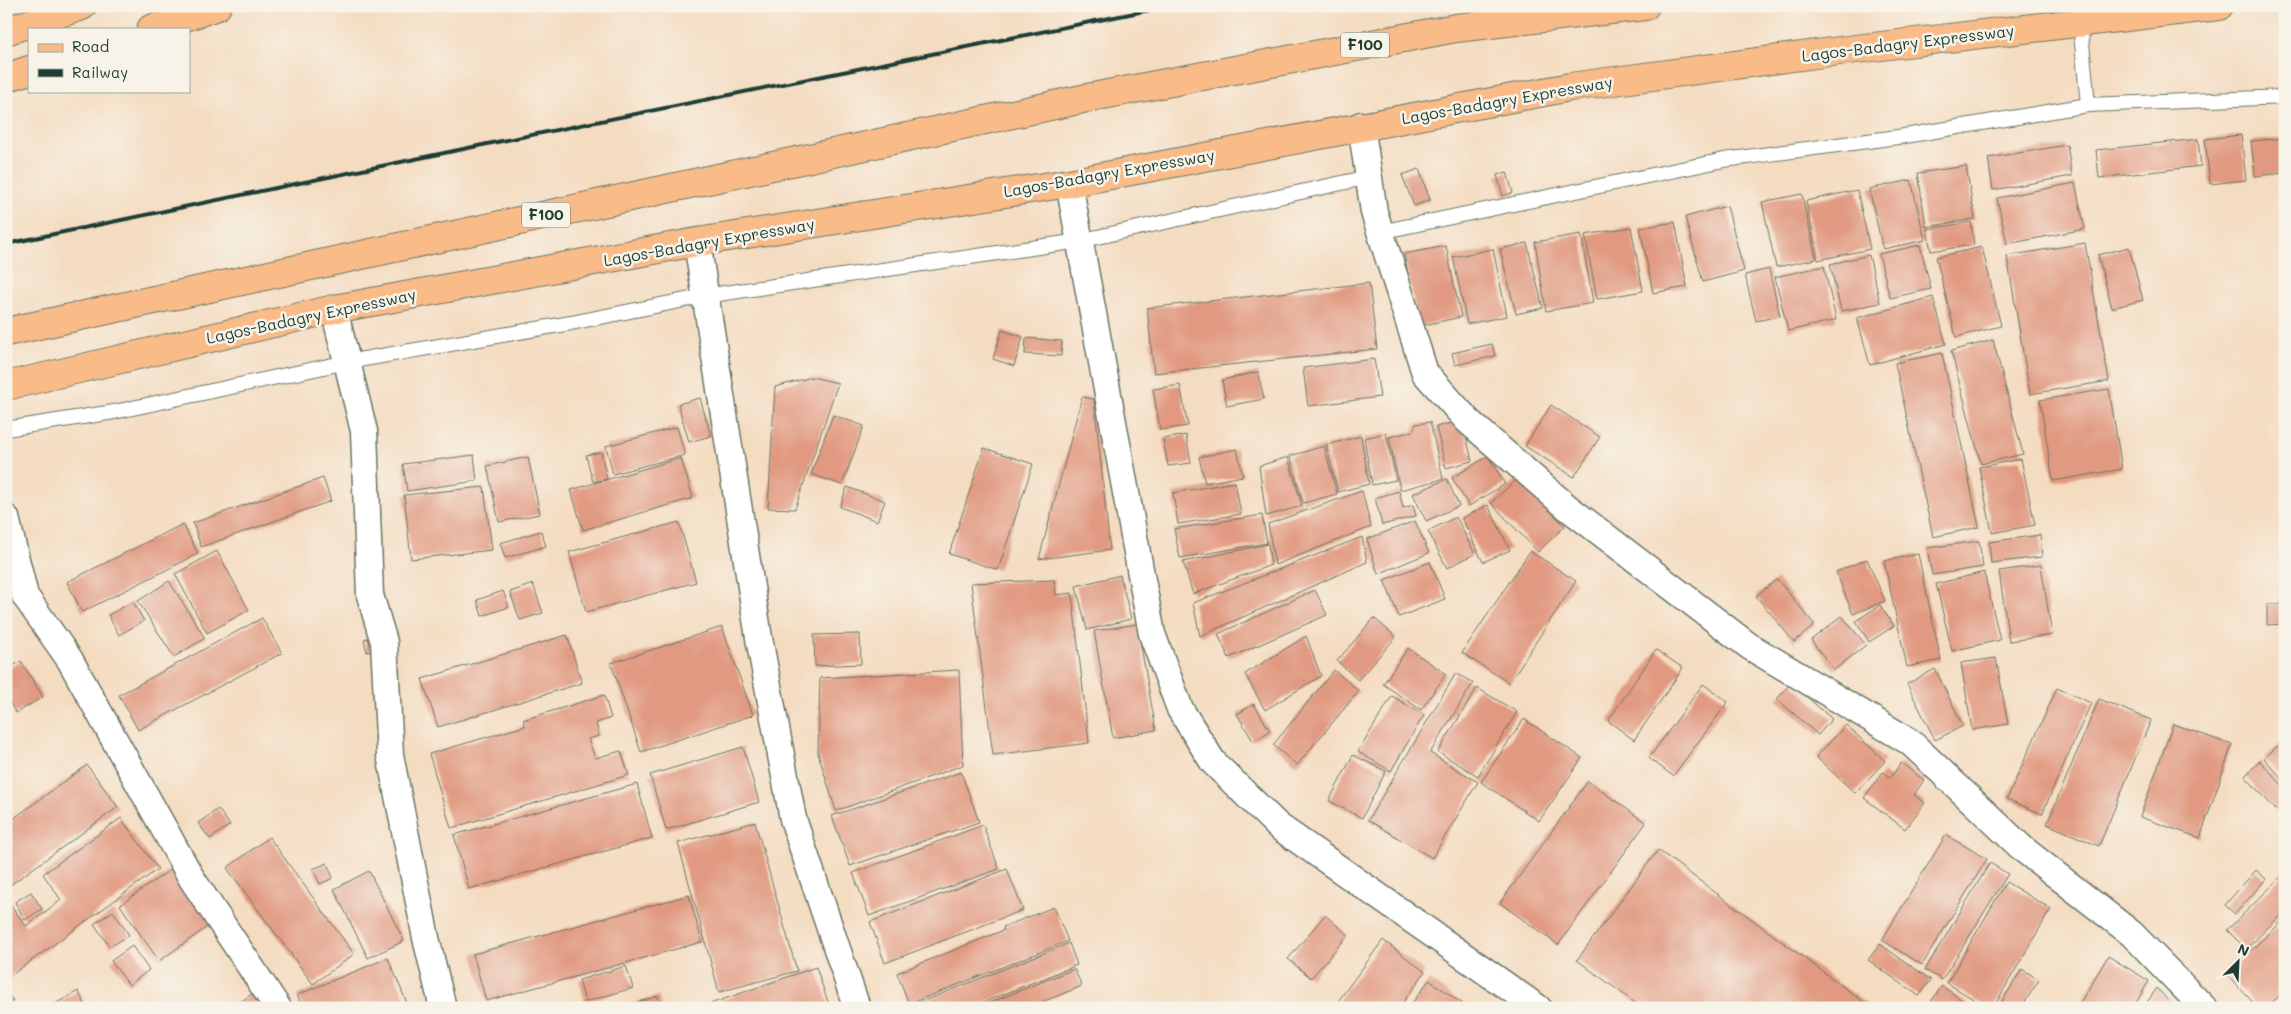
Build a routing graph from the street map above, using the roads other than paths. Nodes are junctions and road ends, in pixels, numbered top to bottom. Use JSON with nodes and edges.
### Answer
{"nodes":[{"id":1,"x":82,"y":6,"type":"edge"},
{"id":2,"x":217,"y":6,"type":"edge"},
{"id":3,"x":1645,"y":6,"type":"edge"},
{"id":4,"x":2219,"y":6,"type":"edge"},
{"id":5,"x":2080,"y":22,"type":"junction"},
{"id":6,"x":154,"y":28,"type":"edge"},
{"id":7,"x":6,"y":31,"type":"edge"},
{"id":8,"x":28,"y":70,"type":"edge"},
{"id":9,"x":6,"y":78,"type":"edge"},
{"id":10,"x":2285,"y":97,"type":"edge"},
{"id":11,"x":2088,"y":105,"type":"junction"},
{"id":12,"x":1361,"y":125,"type":"junction"},
{"id":13,"x":1369,"y":177,"type":"junction"},
{"id":14,"x":1068,"y":183,"type":"junction"},
{"id":15,"x":1380,"y":232,"type":"junction"},
{"id":16,"x":1079,"y":241,"type":"junction"},
{"id":17,"x":697,"y":242,"type":"junction"},
{"id":18,"x":705,"y":296,"type":"junction"},
{"id":19,"x":334,"y":309,"type":"junction"},
{"id":20,"x":6,"y":332,"type":"edge"},
{"id":21,"x":347,"y":362,"type":"junction"},
{"id":22,"x":6,"y":386,"type":"edge"},
{"id":23,"x":6,"y":430,"type":"edge"},
{"id":24,"x":6,"y":518,"type":"edge"},
{"id":25,"x":278,"y":1008,"type":"edge"},
{"id":26,"x":443,"y":1008,"type":"edge"},
{"id":27,"x":857,"y":1008,"type":"edge"},
{"id":28,"x":1538,"y":1008,"type":"edge"},
{"id":29,"x":2204,"y":1008,"type":"edge"}],
"edges":[{"from":1,"to":7,"type":"main road"},
{"from":2,"to":6,"type":"main road"},
{"from":3,"to":20,"type":"main road","number":"F100"},
{"from":4,"to":5,"type":"main road","name":"Lagos-Badagry Expressway"},
{"from":5,"to":11,"type":"lane"},
{"from":5,"to":12,"type":"main road","name":"Lagos-Badagry Expressway"},
{"from":8,"to":9,"type":"main road"},
{"from":10,"to":11,"type":"lane"},
{"from":11,"to":15,"type":"lane"},
{"from":12,"to":13,"type":"street"},
{"from":12,"to":14,"type":"main road","name":"Lagos-Badagry Expressway"},
{"from":13,"to":15,"type":"street"},
{"from":13,"to":16,"type":"lane"},
{"from":14,"to":16,"type":"street"},
{"from":14,"to":17,"type":"main road","name":"Lagos-Badagry Expressway"},
{"from":15,"to":29,"type":"street"},
{"from":16,"to":18,"type":"lane"},
{"from":16,"to":28,"type":"street"},
{"from":17,"to":18,"type":"street"},
{"from":17,"to":19,"type":"main road","name":"Lagos-Badagry Expressway"},
{"from":18,"to":21,"type":"lane"},
{"from":18,"to":27,"type":"street"},
{"from":19,"to":21,"type":"street"},
{"from":19,"to":22,"type":"main road","name":"Lagos-Badagry Expressway"},
{"from":21,"to":23,"type":"lane"},
{"from":21,"to":26,"type":"street"},
{"from":24,"to":25,"type":"street"}]}
